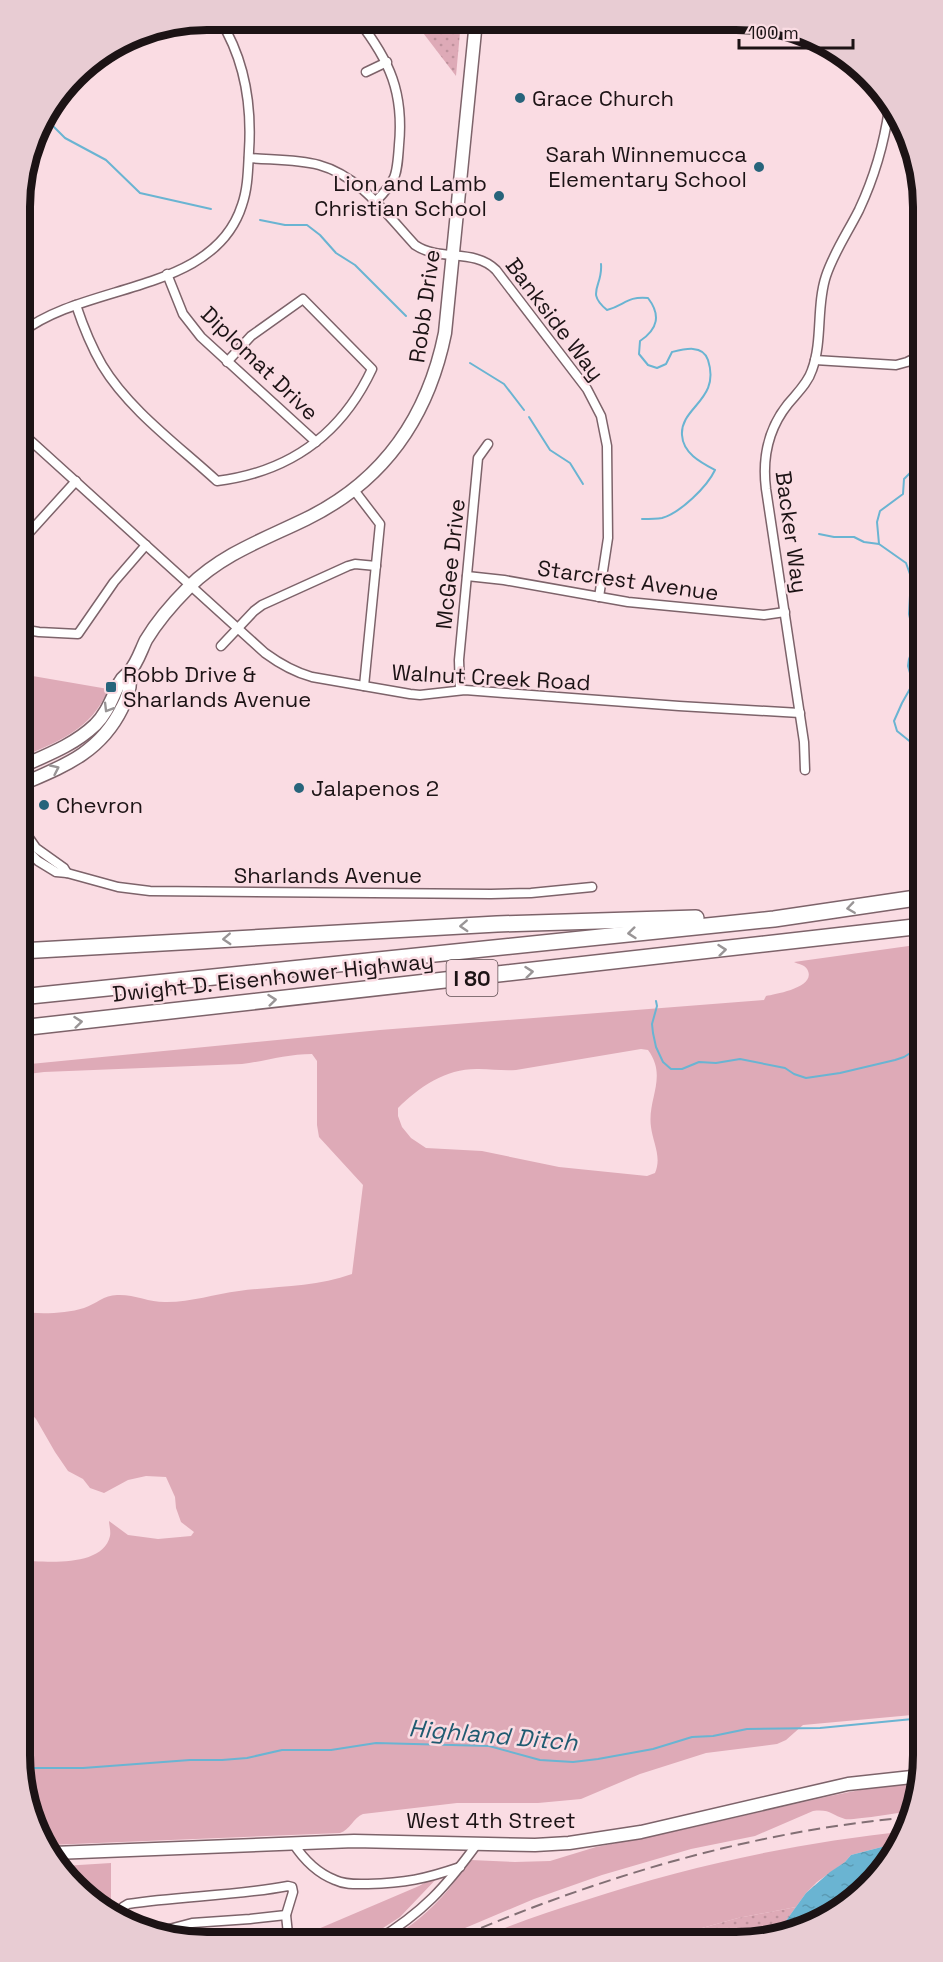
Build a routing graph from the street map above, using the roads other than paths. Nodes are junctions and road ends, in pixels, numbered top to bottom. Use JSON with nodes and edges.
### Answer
{"nodes":[{"id":1,"x":225,"y":30,"type":"edge"},
{"id":2,"x":365,"y":30,"type":"edge"},
{"id":3,"x":475,"y":30,"type":"edge"},
{"id":4,"x":387,"y":62,"type":"junction"},
{"id":5,"x":366,"y":72,"type":"dead end"},
{"id":6,"x":888,"y":116,"type":"edge"},
{"id":7,"x":249,"y":158,"type":"junction"},
{"id":8,"x":375,"y":202,"type":"junction"},
{"id":9,"x":453,"y":255,"type":"junction"},
{"id":10,"x":167,"y":274,"type":"junction"},
{"id":11,"x":76,"y":305,"type":"junction"},
{"id":12,"x":30,"y":327,"type":"edge"},
{"id":13,"x":913,"y":359,"type":"edge"},
{"id":14,"x":815,"y":360,"type":"junction"},
{"id":15,"x":227,"y":362,"type":"junction"},
{"id":16,"x":30,"y":440,"type":"edge"},
{"id":17,"x":316,"y":442,"type":"junction"},
{"id":18,"x":488,"y":444,"type":"dead end"},
{"id":19,"x":76,"y":481,"type":"junction"},
{"id":20,"x":354,"y":490,"type":"junction"},
{"id":21,"x":30,"y":532,"type":"edge"},
{"id":22,"x":146,"y":545,"type":"junction"},
{"id":23,"x":376,"y":566,"type":"junction"},
{"id":24,"x":467,"y":576,"type":"junction"},
{"id":25,"x":191,"y":585,"type":"junction"},
{"id":26,"x":599,"y":597,"type":"junction"},
{"id":27,"x":785,"y":612,"type":"junction"},
{"id":28,"x":238,"y":628,"type":"junction"},
{"id":29,"x":30,"y":630,"type":"edge"},
{"id":30,"x":221,"y":646,"type":"dead end"},
{"id":31,"x":129,"y":672,"type":"junction"},
{"id":32,"x":364,"y":686,"type":"junction"},
{"id":33,"x":460,"y":690,"type":"junction"},
{"id":34,"x":800,"y":713,"type":"junction"},
{"id":35,"x":30,"y":763,"type":"edge"},
{"id":36,"x":805,"y":770,"type":"dead end"},
{"id":37,"x":30,"y":780,"type":"edge"},
{"id":38,"x":30,"y":839,"type":"edge"},
{"id":39,"x":30,"y":853,"type":"edge"},
{"id":40,"x":67,"y":873,"type":"junction"},
{"id":41,"x":592,"y":887,"type":"dead end"},
{"id":42,"x":913,"y":898,"type":"edge"},
{"id":43,"x":774,"y":919,"type":"junction"},
{"id":44,"x":913,"y":927,"type":"edge"},
{"id":45,"x":30,"y":950,"type":"edge"},
{"id":46,"x":30,"y":996,"type":"edge"},
{"id":47,"x":30,"y":1027,"type":"edge"},
{"id":48,"x":912,"y":1777,"type":"edge"},
{"id":49,"x":294,"y":1843,"type":"junction"},
{"id":50,"x":477,"y":1844,"type":"junction"},
{"id":51,"x":59,"y":1853,"type":"edge"},
{"id":52,"x":460,"y":1867,"type":"junction"},
{"id":53,"x":122,"y":1910,"type":"edge"},
{"id":54,"x":286,"y":1915,"type":"junction"},
{"id":55,"x":174,"y":1928,"type":"edge"},
{"id":56,"x":288,"y":1932,"type":"edge"},
{"id":57,"x":389,"y":1932,"type":"edge"}],
"edges":[{"from":1,"to":7,"type":"street"},
{"from":2,"to":4,"type":"street"},
{"from":3,"to":9,"type":"main road","name":"Robb Drive"},
{"from":4,"to":5,"type":"street"},
{"from":4,"to":8,"type":"street"},
{"from":6,"to":14,"type":"street","name":"Backer Way"},
{"from":7,"to":8,"type":"street","name":"Bankside Way"},
{"from":7,"to":10,"type":"street"},
{"from":8,"to":9,"type":"street","name":"Bankside Way"},
{"from":9,"to":20,"type":"main road","name":"Robb Drive"},
{"from":9,"to":26,"type":"street","name":"Bankside Way"},
{"from":10,"to":11,"type":"street"},
{"from":10,"to":15,"type":"street","name":"Diplomat Drive"},
{"from":11,"to":12,"type":"street"},
{"from":11,"to":17,"type":"street"},
{"from":13,"to":14,"type":"street"},
{"from":14,"to":27,"type":"street","name":"Backer Way"},
{"from":15,"to":17,"type":"street","name":"Diplomat Drive"},
{"from":15,"to":17,"type":"street"},
{"from":16,"to":19,"type":"street","name":"Walnut Creek Road"},
{"from":18,"to":24,"type":"street","name":"McGee Drive"},
{"from":19,"to":21,"type":"street"},
{"from":19,"to":22,"type":"street","name":"Walnut Creek Road"},
{"from":20,"to":23,"type":"street"},
{"from":20,"to":25,"type":"main road","name":"Robb Drive"},
{"from":22,"to":25,"type":"street","name":"Walnut Creek Road"},
{"from":22,"to":29,"type":"street"},
{"from":23,"to":28,"type":"street"},
{"from":23,"to":32,"type":"street"},
{"from":24,"to":26,"type":"street","name":"Starcrest Avenue"},
{"from":24,"to":33,"type":"street","name":"McGee Drive"},
{"from":25,"to":28,"type":"street","name":"Walnut Creek Road"},
{"from":25,"to":31,"type":"main road","name":"Robb Drive"},
{"from":26,"to":27,"type":"street","name":"Starcrest Avenue"},
{"from":27,"to":34,"type":"street","name":"Backer Way"},
{"from":28,"to":30,"type":"street"},
{"from":28,"to":32,"type":"street","name":"Walnut Creek Road"},
{"from":31,"to":35,"type":"main road","name":"Robb Drive","one_way":true},
{"from":37,"to":31,"type":"main road","name":"Robb Drive","one_way":true},
{"from":32,"to":33,"type":"street","name":"Walnut Creek Road"},
{"from":33,"to":34,"type":"street","name":"Walnut Creek Road"},
{"from":34,"to":36,"type":"street","name":"Backer Way"},
{"from":38,"to":40,"type":"street","name":"Sharlands Avenue"},
{"from":39,"to":40,"type":"street","name":"Sharlands Avenue"},
{"from":40,"to":41,"type":"street","name":"Sharlands Avenue"},
{"from":42,"to":43,"type":"highway","name":"Dwight D. Eisenhower Highway","number":"I 80","one_way":true},
{"from":43,"to":45,"type":"highway","one_way":true},
{"from":43,"to":46,"type":"highway","name":"Dwight D. Eisenhower Highway","number":"I 80","one_way":true},
{"from":47,"to":44,"type":"highway","name":"Dwight D. Eisenhower Highway","number":"I 80","one_way":true},
{"from":48,"to":50,"type":"main road","name":"West 4th Street"},
{"from":49,"to":50,"type":"main road","name":"West 4th Street"},
{"from":49,"to":51,"type":"main road","name":"West 4th Street"},
{"from":49,"to":52,"type":"street"},
{"from":50,"to":52,"type":"street"},
{"from":52,"to":57,"type":"street"},
{"from":53,"to":54,"type":"street"},
{"from":54,"to":55,"type":"street"},
{"from":54,"to":56,"type":"street"}]}
